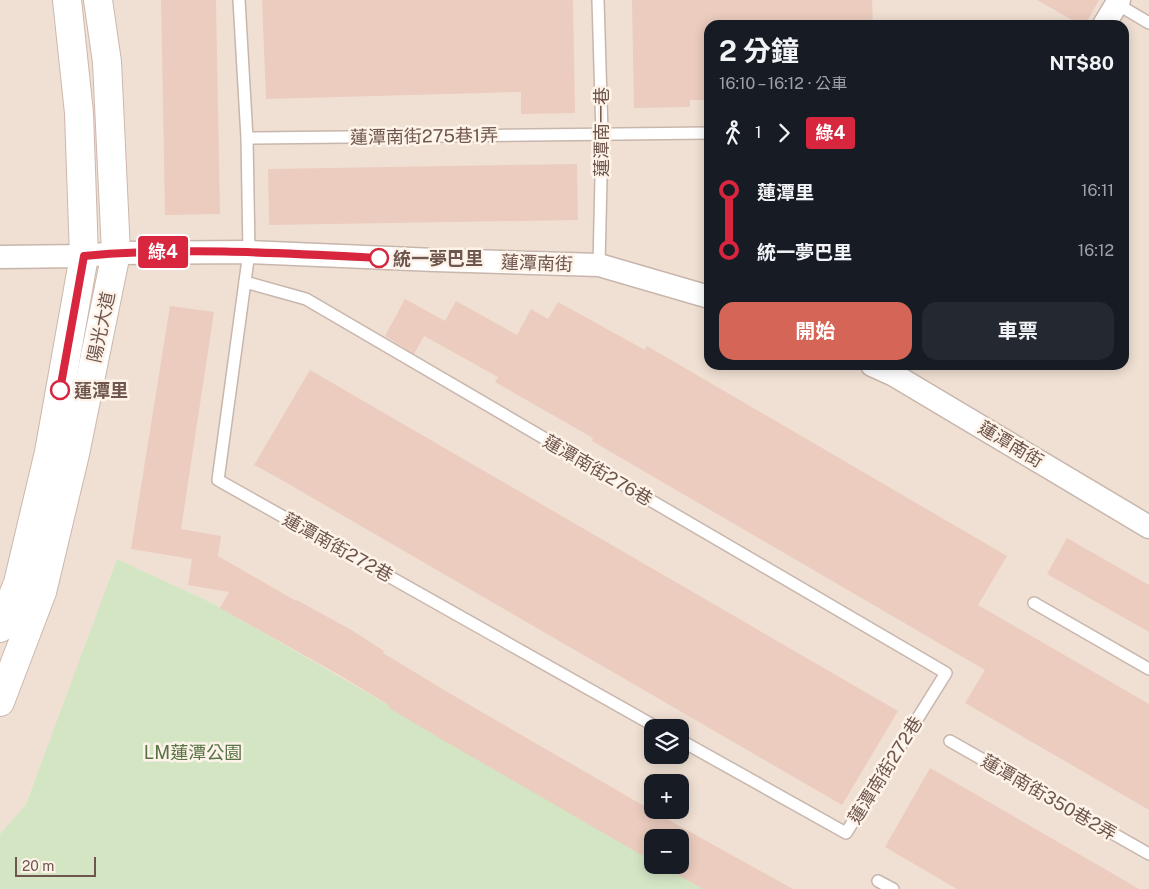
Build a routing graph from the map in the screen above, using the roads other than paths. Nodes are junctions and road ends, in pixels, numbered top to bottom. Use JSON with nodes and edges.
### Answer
{"nodes":[{"id":1,"x":67,"y":0,"type":"edge"},
{"id":2,"x":98,"y":0,"type":"edge"},
{"id":3,"x":239,"y":0,"type":"edge"},
{"id":4,"x":598,"y":0,"type":"edge"},
{"id":5,"x":1118,"y":2,"type":"edge"},
{"id":6,"x":1107,"y":20,"type":"edge"},
{"id":7,"x":1149,"y":23,"type":"edge"},
{"id":8,"x":704,"y":133,"type":"edge"},
{"id":9,"x":602,"y":134,"type":"junction"},
{"id":10,"x":247,"y":138,"type":"junction"},
{"id":11,"x":249,"y":252,"type":"junction"},
{"id":12,"x":116,"y":253,"type":"junction"},
{"id":13,"x":84,"y":256,"type":"junction"},
{"id":14,"x":0,"y":257,"type":"edge"},
{"id":15,"x":599,"y":265,"type":"junction"},
{"id":16,"x":244,"y":282,"type":"junction"},
{"id":17,"x":704,"y":296,"type":"edge"},
{"id":18,"x":897,"y":370,"type":"edge"},
{"id":19,"x":1149,"y":527,"type":"edge"},
{"id":20,"x":1034,"y":603,"type":"dead end"},
{"id":21,"x":0,"y":628,"type":"edge"},
{"id":22,"x":1149,"y":669,"type":"edge"},
{"id":23,"x":946,"y":673,"type":"joint"},
{"id":24,"x":0,"y":702,"type":"edge"},
{"id":25,"x":644,"y":720,"type":"edge"},
{"id":26,"x":950,"y":741,"type":"dead end"},
{"id":27,"x":689,"y":745,"type":"edge"},
{"id":28,"x":1149,"y":854,"type":"edge"},
{"id":29,"x":878,"y":880,"type":"dead end"},
{"id":30,"x":893,"y":889,"type":"edge"}],
"edges":[{"from":1,"to":13,"type":"street","name":"陽光大道"},
{"from":2,"to":12,"type":"street","name":"陽光大道"},
{"from":3,"to":10,"type":"lane","name":"蓮潭南街272巷"},
{"from":4,"to":9,"type":"lane","name":"蓮潭南一巷"},
{"from":5,"to":6,"type":"street"},
{"from":5,"to":7,"type":"lane"},
{"from":8,"to":9,"type":"lane","name":"蓮潭南街275巷1弄"},
{"from":9,"to":10,"type":"lane","name":"蓮潭南街275巷1弄"},
{"from":9,"to":15,"type":"lane","name":"蓮潭南一巷"},
{"from":10,"to":11,"type":"lane","name":"蓮潭南街272巷"},
{"from":11,"to":12,"type":"street","name":"蓮潭南街"},
{"from":11,"to":15,"type":"street","name":"蓮潭南街"},
{"from":11,"to":16,"type":"lane","name":"蓮潭南街272巷"},
{"from":12,"to":13,"type":"street","name":"蓮潭南街"},
{"from":12,"to":24,"type":"street","name":"陽光大道"},
{"from":13,"to":14,"type":"street","name":"蓮潭南街"},
{"from":13,"to":21,"type":"street","name":"陽光大道"},
{"from":15,"to":17,"type":"street","name":"蓮潭南街"},
{"from":16,"to":23,"type":"lane","name":"蓮潭南街276巷"},
{"from":16,"to":25,"type":"lane","name":"蓮潭南街272巷"},
{"from":18,"to":19,"type":"street","name":"蓮潭南街"},
{"from":20,"to":22,"type":"lane"},
{"from":23,"to":27,"type":"lane","name":"蓮潭南街272巷"},
{"from":26,"to":28,"type":"lane","name":"蓮潭南街350巷2弄"},
{"from":29,"to":30,"type":"lane"}]}
